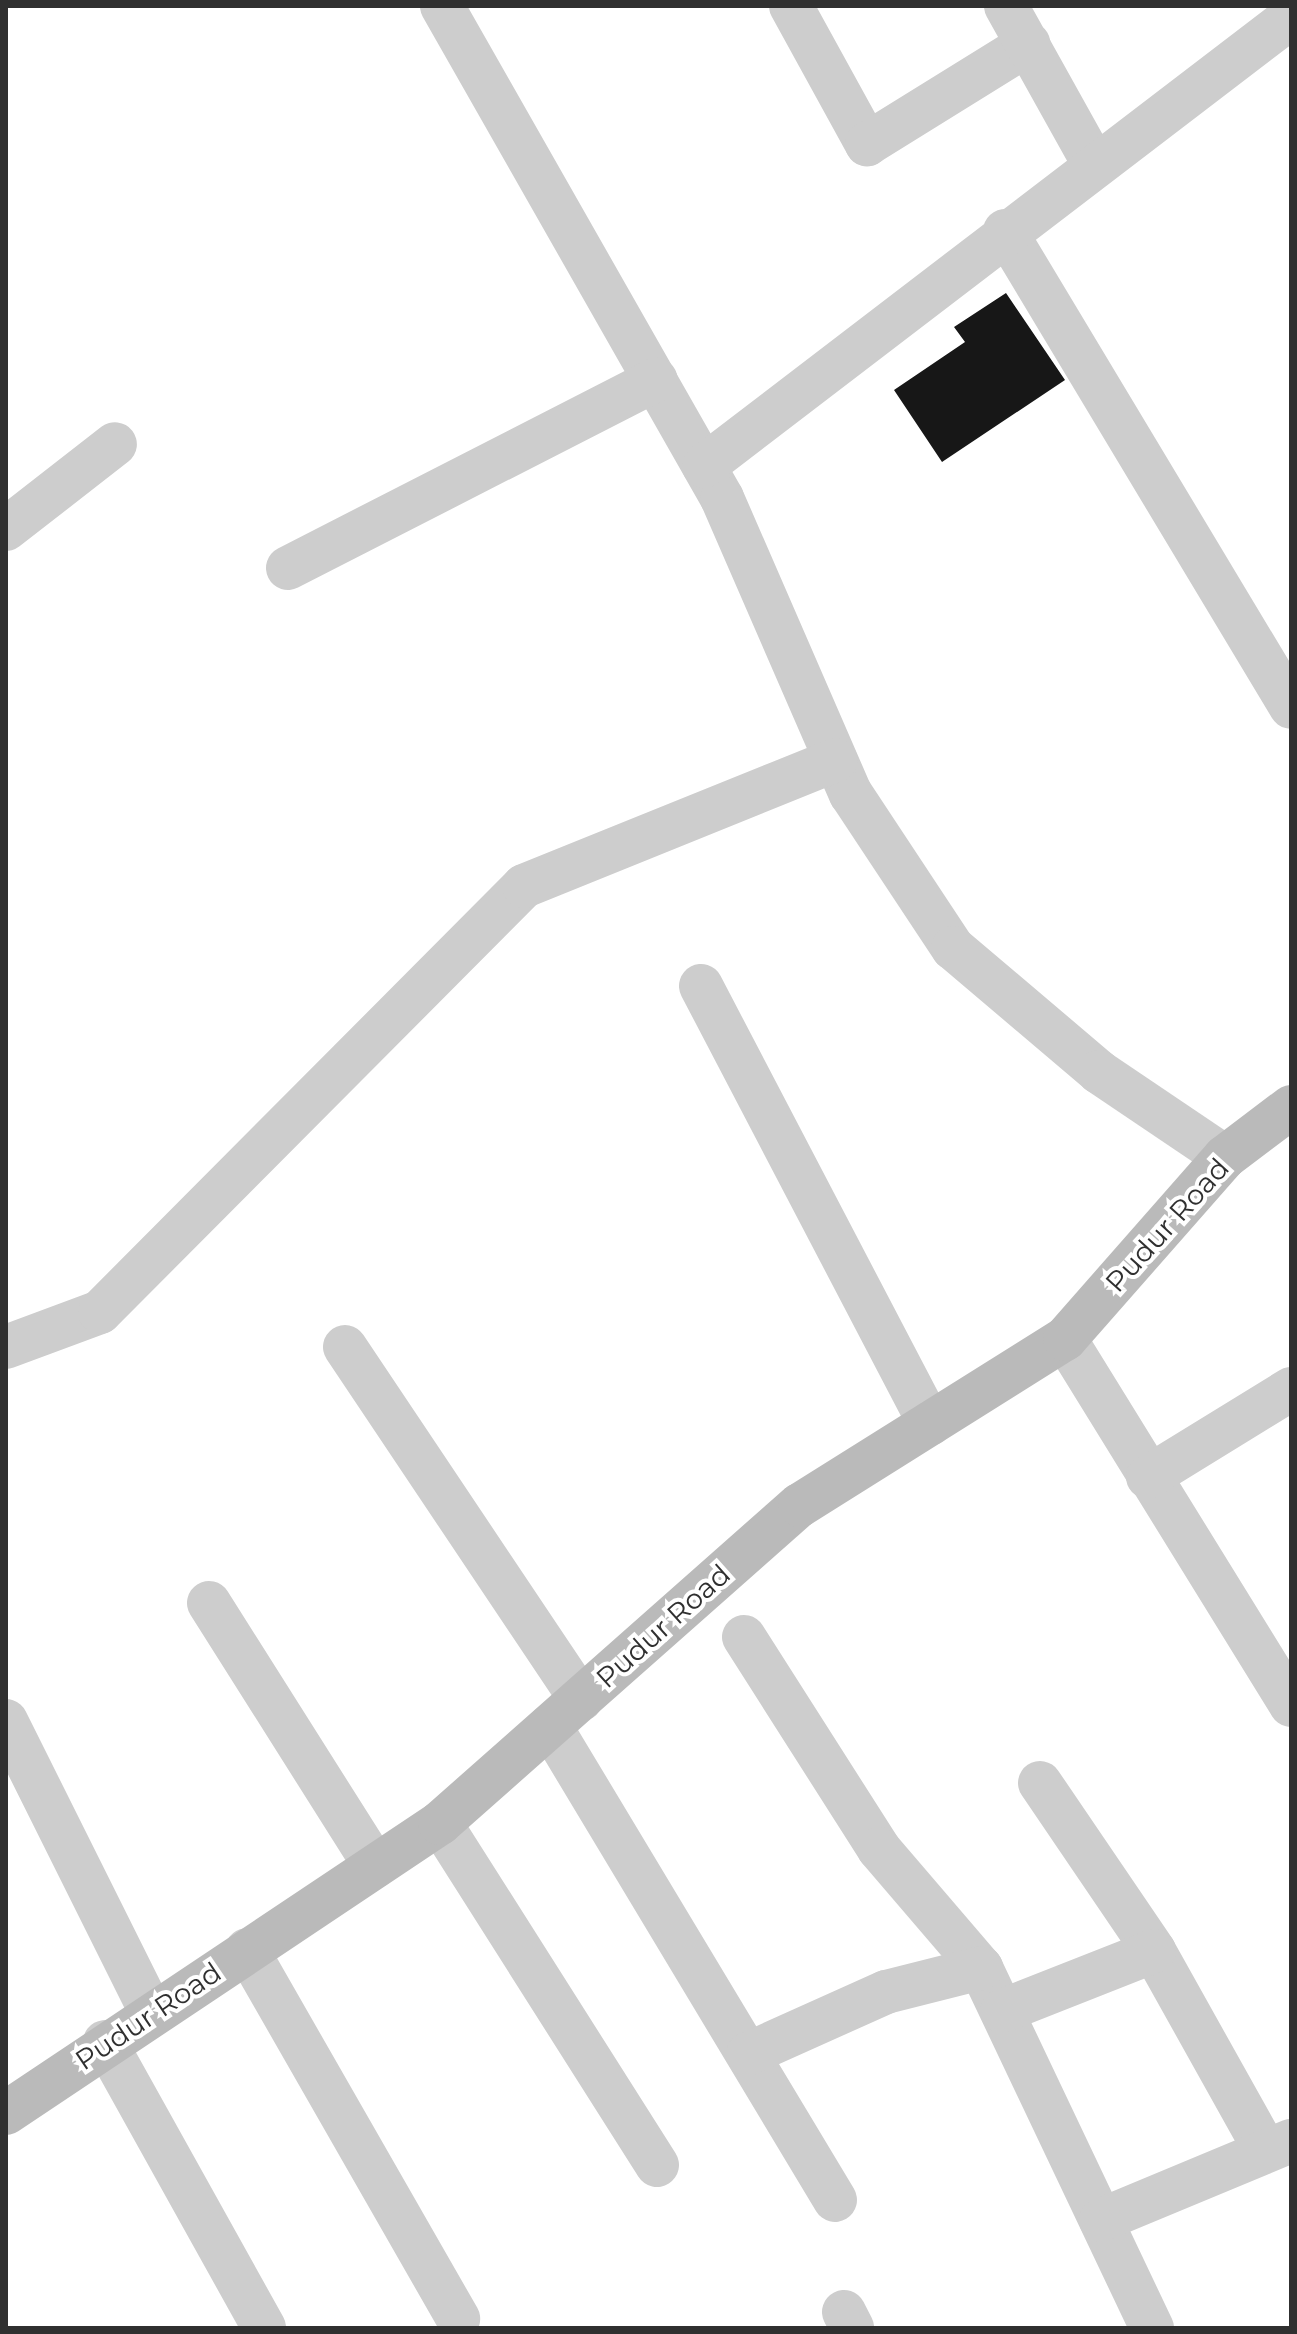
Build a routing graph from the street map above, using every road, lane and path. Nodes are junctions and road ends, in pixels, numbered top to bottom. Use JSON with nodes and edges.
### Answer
{"nodes":[{"id":1,"x":442,"y":6,"type":"edge"},
{"id":2,"x":791,"y":6,"type":"edge"},
{"id":3,"x":1006,"y":6,"type":"edge"},
{"id":4,"x":1284,"y":21,"type":"edge"},
{"id":5,"x":1028,"y":44,"type":"junction"},
{"id":6,"x":1094,"y":164,"type":"junction"},
{"id":7,"x":1005,"y":231,"type":"junction"},
{"id":8,"x":656,"y":380,"type":"junction"},
{"id":9,"x":115,"y":444,"type":"dead end"},
{"id":10,"x":704,"y":466,"type":"junction"},
{"id":11,"x":6,"y":529,"type":"edge"},
{"id":12,"x":288,"y":568,"type":"dead end"},
{"id":13,"x":1291,"y":707,"type":"edge"},
{"id":14,"x":836,"y":760,"type":"junction"},
{"id":15,"x":701,"y":986,"type":"dead end"},
{"id":16,"x":1291,"y":1107,"type":"edge"},
{"id":17,"x":1225,"y":1157,"type":"junction"},
{"id":18,"x":1065,"y":1339,"type":"junction"},
{"id":19,"x":6,"y":1347,"type":"edge"},
{"id":20,"x":345,"y":1347,"type":"dead end"},
{"id":21,"x":1291,"y":1389,"type":"edge"},
{"id":22,"x":930,"y":1424,"type":"junction"},
{"id":23,"x":1148,"y":1477,"type":"junction"},
{"id":24,"x":209,"y":1603,"type":"dead end"},
{"id":25,"x":744,"y":1637,"type":"dead end"},
{"id":26,"x":1291,"y":1705,"type":"edge"},
{"id":27,"x":566,"y":1712,"type":"junction"},
{"id":28,"x":6,"y":1721,"type":"edge"},
{"id":29,"x":1040,"y":1783,"type":"dead end"},
{"id":30,"x":440,"y":1823,"type":"junction"},
{"id":31,"x":375,"y":1866,"type":"junction"},
{"id":32,"x":247,"y":1950,"type":"junction"},
{"id":33,"x":1154,"y":1951,"type":"junction"},
{"id":34,"x":981,"y":1968,"type":"junction"},
{"id":35,"x":1002,"y":2011,"type":"junction"},
{"id":36,"x":151,"y":2012,"type":"junction"},
{"id":37,"x":105,"y":2042,"type":"junction"},
{"id":38,"x":748,"y":2054,"type":"junction"},
{"id":39,"x":6,"y":2113,"type":"edge"},
{"id":40,"x":1279,"y":2146,"type":"edge"},
{"id":41,"x":657,"y":2165,"type":"dead end"},
{"id":42,"x":835,"y":2200,"type":"dead end"},
{"id":43,"x":1101,"y":2220,"type":"junction"},
{"id":44,"x":458,"y":2319,"type":"dead end"},
{"id":45,"x":264,"y":2328,"type":"edge"},
{"id":46,"x":1152,"y":2328,"type":"edge"}],
"edges":[{"from":1,"to":8,"type":"street"},
{"from":2,"to":5,"type":"street"},
{"from":3,"to":5,"type":"street"},
{"from":4,"to":6,"type":"street"},
{"from":5,"to":6,"type":"street"},
{"from":6,"to":7,"type":"street"},
{"from":7,"to":10,"type":"street"},
{"from":7,"to":13,"type":"street"},
{"from":8,"to":10,"type":"street"},
{"from":8,"to":12,"type":"street"},
{"from":9,"to":11,"type":"street"},
{"from":10,"to":14,"type":"street"},
{"from":14,"to":17,"type":"street"},
{"from":14,"to":19,"type":"street"},
{"from":15,"to":22,"type":"street"},
{"from":16,"to":17,"type":"street","name":"Pudur Road"},
{"from":17,"to":18,"type":"street","name":"Pudur Road"},
{"from":18,"to":22,"type":"street","name":"Pudur Road"},
{"from":18,"to":23,"type":"street"},
{"from":20,"to":27,"type":"street"},
{"from":21,"to":23,"type":"street"},
{"from":22,"to":27,"type":"street","name":"Pudur Road"},
{"from":23,"to":26,"type":"street"},
{"from":24,"to":31,"type":"street"},
{"from":25,"to":34,"type":"street"},
{"from":27,"to":30,"type":"street","name":"Pudur Road"},
{"from":27,"to":38,"type":"street"},
{"from":28,"to":36,"type":"street"},
{"from":29,"to":33,"type":"street"},
{"from":30,"to":31,"type":"street","name":"Pudur Road"},
{"from":30,"to":41,"type":"street"},
{"from":31,"to":32,"type":"street","name":"Pudur Road"},
{"from":32,"to":36,"type":"street","name":"Pudur Road"},
{"from":32,"to":44,"type":"street"},
{"from":33,"to":35,"type":"street"},
{"from":33,"to":40,"type":"street"},
{"from":34,"to":35,"type":"street"},
{"from":34,"to":38,"type":"street"},
{"from":35,"to":43,"type":"street"},
{"from":36,"to":37,"type":"street","name":"Pudur Road"},
{"from":37,"to":39,"type":"street","name":"Pudur Road"},
{"from":37,"to":45,"type":"street"},
{"from":38,"to":42,"type":"street"},
{"from":40,"to":43,"type":"street"},
{"from":43,"to":46,"type":"street"}]}
